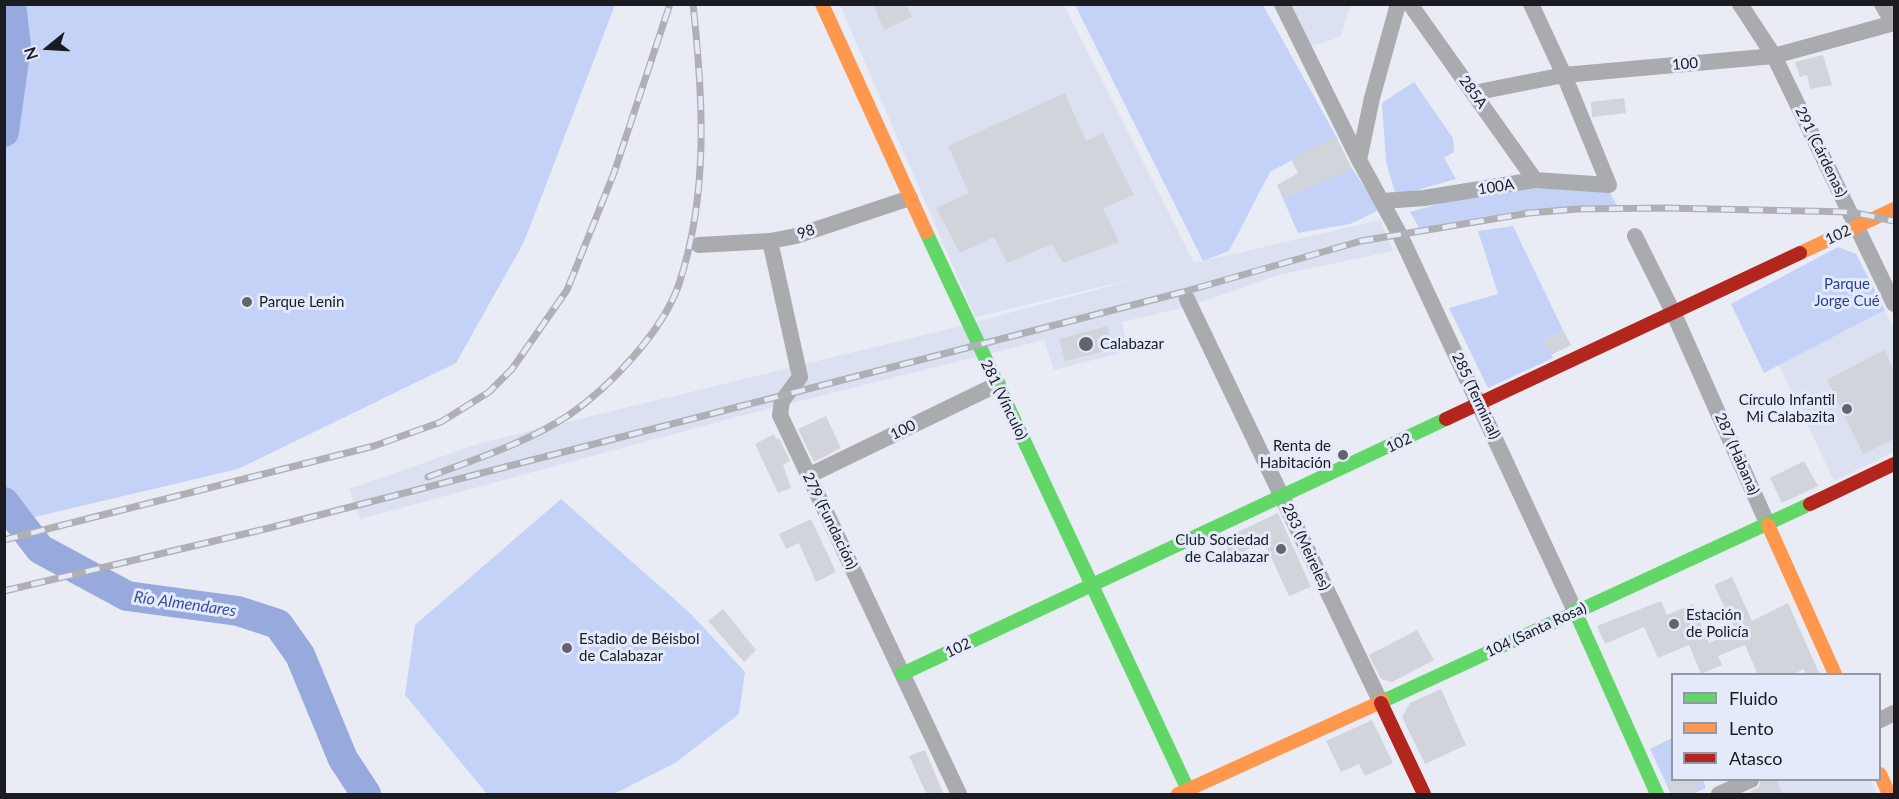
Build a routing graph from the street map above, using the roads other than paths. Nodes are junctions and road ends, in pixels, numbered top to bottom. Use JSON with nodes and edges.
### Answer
{"nodes":[{"id":1,"x":822,"y":4,"type":"edge"},
{"id":2,"x":1282,"y":4,"type":"edge"},
{"id":3,"x":1398,"y":4,"type":"edge"},
{"id":4,"x":1410,"y":4,"type":"edge"},
{"id":5,"x":1531,"y":4,"type":"edge"},
{"id":6,"x":1740,"y":4,"type":"edge"},
{"id":7,"x":1882,"y":4,"type":"edge"},
{"id":8,"x":1894,"y":23,"type":"edge"},
{"id":9,"x":1774,"y":56,"type":"junction"},
{"id":10,"x":1564,"y":75,"type":"junction"},
{"id":11,"x":1473,"y":93,"type":"junction"},
{"id":12,"x":1359,"y":160,"type":"junction"},
{"id":13,"x":1535,"y":180,"type":"junction"},
{"id":14,"x":909,"y":198,"type":"junction"},
{"id":15,"x":1383,"y":201,"type":"junction"},
{"id":16,"x":1894,"y":209,"type":"edge"},
{"id":17,"x":1857,"y":226,"type":"junction"},
{"id":18,"x":1635,"y":236,"type":"dead end"},
{"id":19,"x":770,"y":241,"type":"junction"},
{"id":20,"x":699,"y":244,"type":"dead end"},
{"id":21,"x":1187,"y":299,"type":"dead end"},
{"id":22,"x":1894,"y":304,"type":"edge"},
{"id":23,"x":1674,"y":314,"type":"junction"},
{"id":24,"x":998,"y":384,"type":"junction"},
{"id":25,"x":1481,"y":404,"type":"junction"},
{"id":26,"x":1894,"y":465,"type":"edge"},
{"id":27,"x":808,"y":476,"type":"junction"},
{"id":28,"x":1283,"y":498,"type":"junction"},
{"id":29,"x":1768,"y":525,"type":"junction"},
{"id":30,"x":1094,"y":586,"type":"junction"},
{"id":31,"x":1575,"y":611,"type":"junction"},
{"id":32,"x":1834,"y":673,"type":"edge"},
{"id":33,"x":902,"y":675,"type":"junction"},
{"id":34,"x":1381,"y":703,"type":"junction"},
{"id":35,"x":1881,"y":776,"type":"edge"},
{"id":36,"x":1749,"y":781,"type":"edge"},
{"id":37,"x":1185,"y":793,"type":"edge"},
{"id":38,"x":959,"y":795,"type":"edge"},
{"id":39,"x":1424,"y":795,"type":"edge"},
{"id":40,"x":1657,"y":795,"type":"edge"},
{"id":41,"x":1719,"y":795,"type":"edge"},
{"id":42,"x":1889,"y":795,"type":"edge"}],
"edges":[{"from":1,"to":14,"type":"street","name":"281 (Vínculo)"},
{"from":2,"to":12,"type":"street","name":"285 (Terminal)"},
{"from":3,"to":12,"type":"street"},
{"from":4,"to":11,"type":"street","name":"285A"},
{"from":5,"to":10,"type":"street"},
{"from":6,"to":9,"type":"street","name":"291 (Cárdenas)"},
{"from":7,"to":8,"type":"street"},
{"from":8,"to":9,"type":"street","name":"100"},
{"from":9,"to":10,"type":"street","name":"100"},
{"from":9,"to":17,"type":"street","name":"291 (Cárdenas)"},
{"from":10,"to":11,"type":"street","name":"100"},
{"from":10,"to":13,"type":"street","name":"100A"},
{"from":11,"to":13,"type":"street","name":"285A"},
{"from":12,"to":15,"type":"street","name":"285 (Terminal)"},
{"from":13,"to":15,"type":"street","name":"100A"},
{"from":14,"to":19,"type":"street","name":"98"},
{"from":14,"to":24,"type":"street","name":"281 (Vínculo)"},
{"from":15,"to":25,"type":"street","name":"285 (Terminal)"},
{"from":16,"to":17,"type":"street","name":"102"},
{"from":17,"to":22,"type":"street","name":"291 (Cárdenas)"},
{"from":17,"to":23,"type":"street","name":"102"},
{"from":18,"to":23,"type":"street","name":"287 (Habana)"},
{"from":19,"to":20,"type":"street","name":"98"},
{"from":19,"to":27,"type":"street","name":"279 (Fundación)"},
{"from":21,"to":28,"type":"street","name":"283 (Meireles)"},
{"from":23,"to":25,"type":"street","name":"102"},
{"from":23,"to":29,"type":"street","name":"287 (Habana)"},
{"from":24,"to":27,"type":"street","name":"100"},
{"from":24,"to":30,"type":"street","name":"281 (Vínculo)"},
{"from":25,"to":28,"type":"street","name":"102"},
{"from":25,"to":31,"type":"street","name":"285 (Terminal)"},
{"from":26,"to":29,"type":"street","name":"104 (Santa Rosa)"},
{"from":27,"to":33,"type":"street","name":"279 (Fundación)"},
{"from":28,"to":30,"type":"street","name":"102"},
{"from":28,"to":34,"type":"street","name":"283 (Meireles)"},
{"from":29,"to":31,"type":"street","name":"104 (Santa Rosa)"},
{"from":29,"to":32,"type":"street","name":"287 (Habana)"},
{"from":30,"to":33,"type":"street","name":"102"},
{"from":30,"to":37,"type":"street","name":"281 (Vínculo)"},
{"from":31,"to":34,"type":"street","name":"104 (Santa Rosa)"},
{"from":31,"to":40,"type":"street","name":"285 (Terminal)"},
{"from":33,"to":38,"type":"street","name":"279 (Fundación)"},
{"from":34,"to":37,"type":"street","name":"104 (Santa Rosa)"},
{"from":34,"to":39,"type":"street","name":"283 (Meireles)"},
{"from":35,"to":42,"type":"street"},
{"from":36,"to":41,"type":"street"}]}
